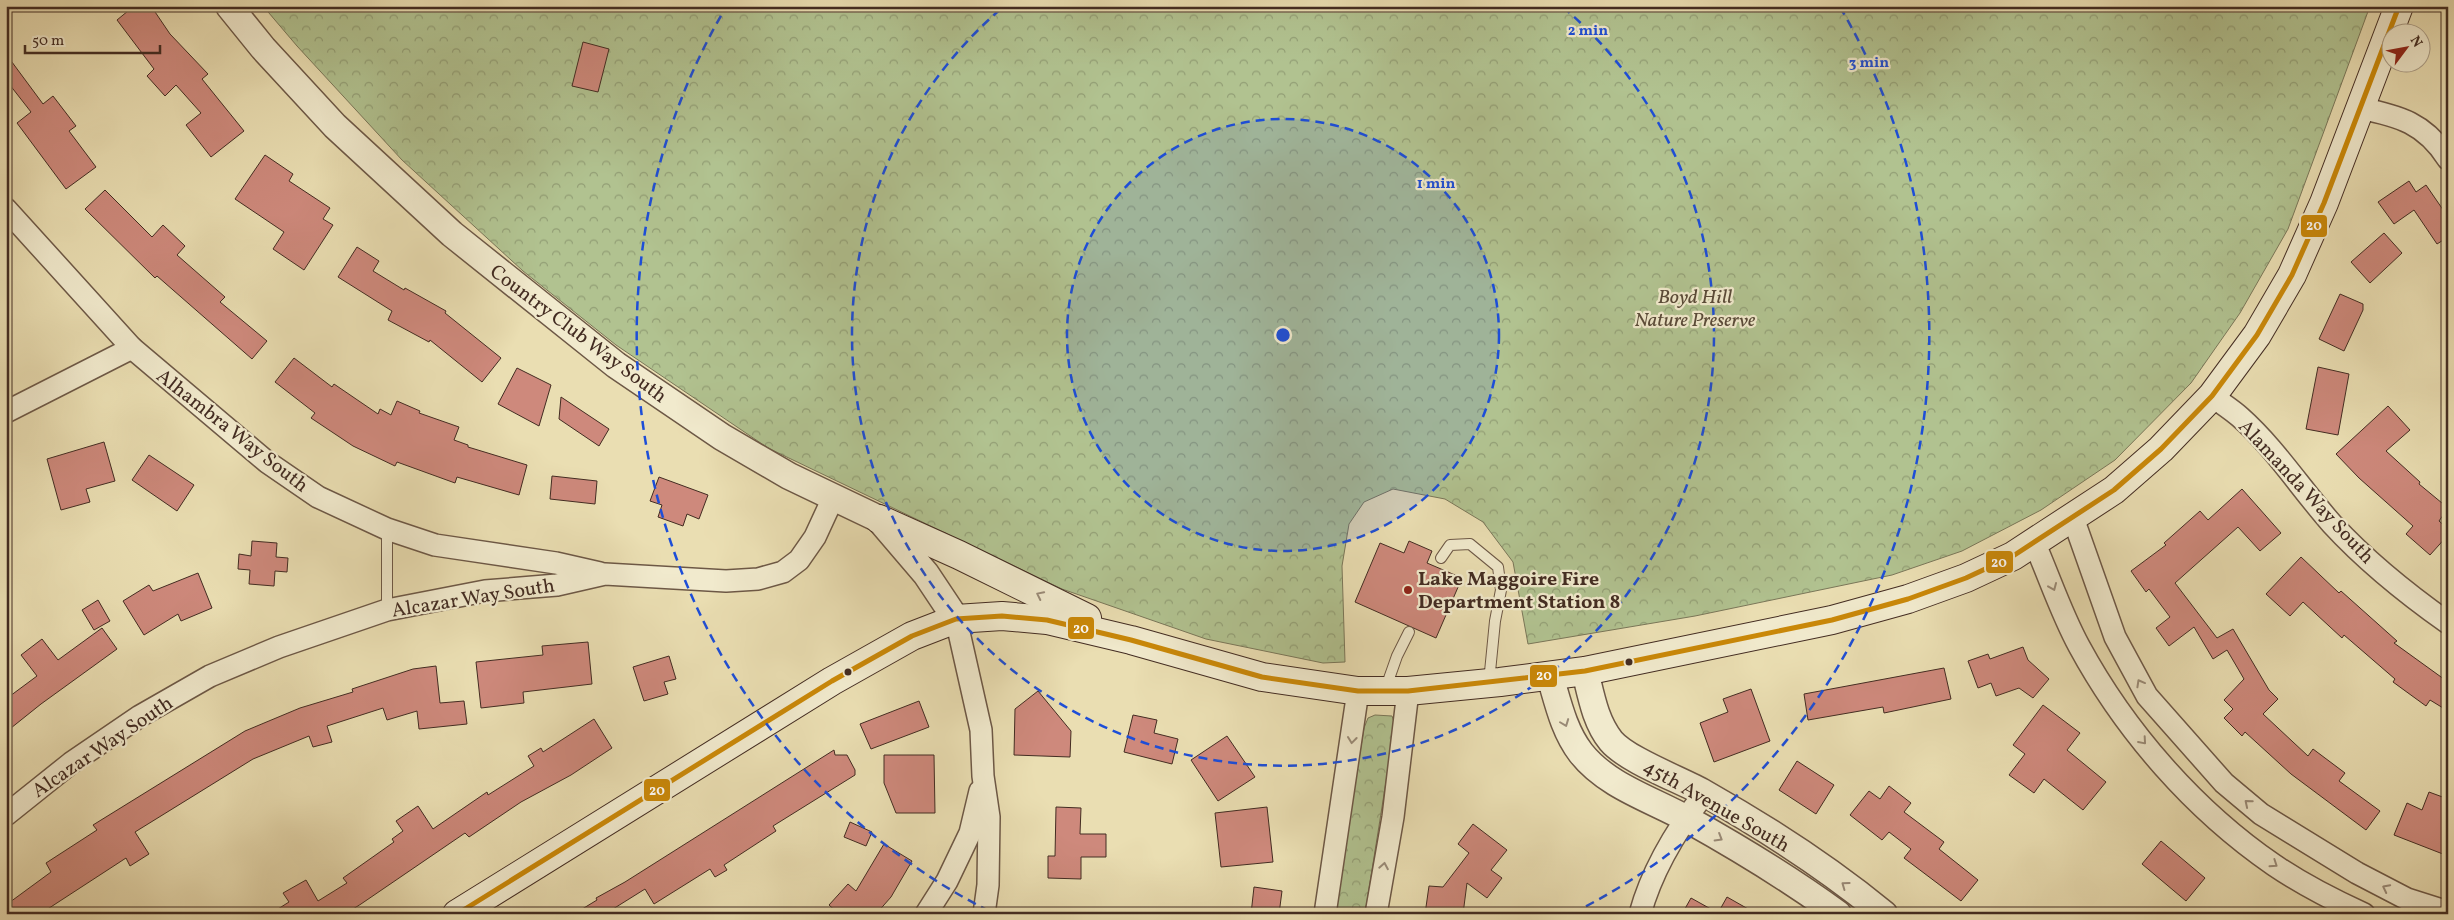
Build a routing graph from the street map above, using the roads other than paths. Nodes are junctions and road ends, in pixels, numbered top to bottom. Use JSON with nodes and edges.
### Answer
{"nodes":[{"id":1,"x":229,"y":6,"type":"edge"},
{"id":2,"x":2399,"y":6,"type":"edge"},
{"id":3,"x":2360,"y":108,"type":"junction"},
{"id":4,"x":2448,"y":159,"type":"edge"},
{"id":5,"x":6,"y":209,"type":"edge"},
{"id":6,"x":132,"y":348,"type":"junction"},
{"id":7,"x":2212,"y":396,"type":"junction"},
{"id":8,"x":6,"y":412,"type":"edge"},
{"id":9,"x":833,"y":498,"type":"junction"},
{"id":10,"x":2073,"y":518,"type":"junction"},
{"id":11,"x":879,"y":519,"type":"junction"},
{"id":12,"x":387,"y":528,"type":"junction"},
{"id":13,"x":2034,"y":542,"type":"junction"},
{"id":14,"x":1441,"y":558,"type":"dead end"},
{"id":15,"x":605,"y":574,"type":"junction"},
{"id":16,"x":387,"y":610,"type":"junction"},
{"id":17,"x":956,"y":619,"type":"junction"},
{"id":18,"x":2448,"y":623,"type":"edge"},
{"id":19,"x":1409,"y":632,"type":"dead end"},
{"id":20,"x":1131,"y":640,"type":"junction"},
{"id":21,"x":1585,"y":670,"type":"junction"},
{"id":22,"x":1550,"y":676,"type":"junction"},
{"id":23,"x":1489,"y":683,"type":"junction"},
{"id":24,"x":1384,"y":691,"type":"junction"},
{"id":25,"x":983,"y":776,"type":"junction"},
{"id":26,"x":1704,"y":794,"type":"junction"},
{"id":27,"x":6,"y":815,"type":"edge"},
{"id":28,"x":1686,"y":818,"type":"junction"},
{"id":29,"x":2448,"y":912,"type":"edge"},
{"id":30,"x":457,"y":914,"type":"edge"},
{"id":31,"x":926,"y":914,"type":"edge"},
{"id":32,"x":984,"y":914,"type":"edge"},
{"id":33,"x":1325,"y":914,"type":"edge"},
{"id":34,"x":1376,"y":914,"type":"edge"},
{"id":35,"x":1640,"y":914,"type":"edge"},
{"id":36,"x":1838,"y":914,"type":"edge"},
{"id":37,"x":1884,"y":914,"type":"edge"},
{"id":38,"x":2364,"y":914,"type":"edge"}],
"edges":[{"from":1,"to":9,"type":"street","name":"Country Club Way South"},
{"from":2,"to":3,"type":"main road"},
{"from":3,"to":4,"type":"street"},
{"from":3,"to":7,"type":"main road"},
{"from":5,"to":6,"type":"street","name":"Alhambra Way South"},
{"from":6,"to":8,"type":"street"},
{"from":6,"to":12,"type":"street","name":"Alhambra Way South"},
{"from":7,"to":10,"type":"main road"},
{"from":7,"to":18,"type":"street","name":"Alamanda Way South"},
{"from":9,"to":11,"type":"street","name":"Country Club Way South"},
{"from":9,"to":15,"type":"street","name":"Alcazar Way South"},
{"from":10,"to":13,"type":"main road"},
{"from":29,"to":10,"type":"street","one_way":true},
{"from":11,"to":17,"type":"street","name":"Country Club Way South"},
{"from":20,"to":11,"type":"main road","one_way":true},
{"from":12,"to":15,"type":"street","name":"Alhambra Way South"},
{"from":12,"to":16,"type":"lane"},
{"from":13,"to":21,"type":"main road"},
{"from":13,"to":38,"type":"street","one_way":true},
{"from":14,"to":23,"type":"lane"},
{"from":15,"to":16,"type":"street","name":"Alcazar Way South"},
{"from":16,"to":27,"type":"street","name":"Alcazar Way South"},
{"from":17,"to":20,"type":"main road"},
{"from":17,"to":25,"type":"street"},
{"from":17,"to":30,"type":"main road"},
{"from":19,"to":24,"type":"lane"},
{"from":20,"to":24,"type":"main road"},
{"from":21,"to":22,"type":"main road"},
{"from":21,"to":26,"type":"street","name":"45th Avenue South"},
{"from":22,"to":23,"type":"main road"},
{"from":22,"to":28,"type":"street","name":"45th Avenue South","one_way":true},
{"from":23,"to":24,"type":"main road"},
{"from":24,"to":33,"type":"street","one_way":true},
{"from":34,"to":24,"type":"street","one_way":true},
{"from":25,"to":31,"type":"street"},
{"from":25,"to":32,"type":"street"},
{"from":26,"to":28,"type":"street"},
{"from":37,"to":26,"type":"street","name":"45th Avenue South","one_way":true},
{"from":28,"to":35,"type":"street"},
{"from":28,"to":36,"type":"street","name":"45th Avenue South","one_way":true}]}
